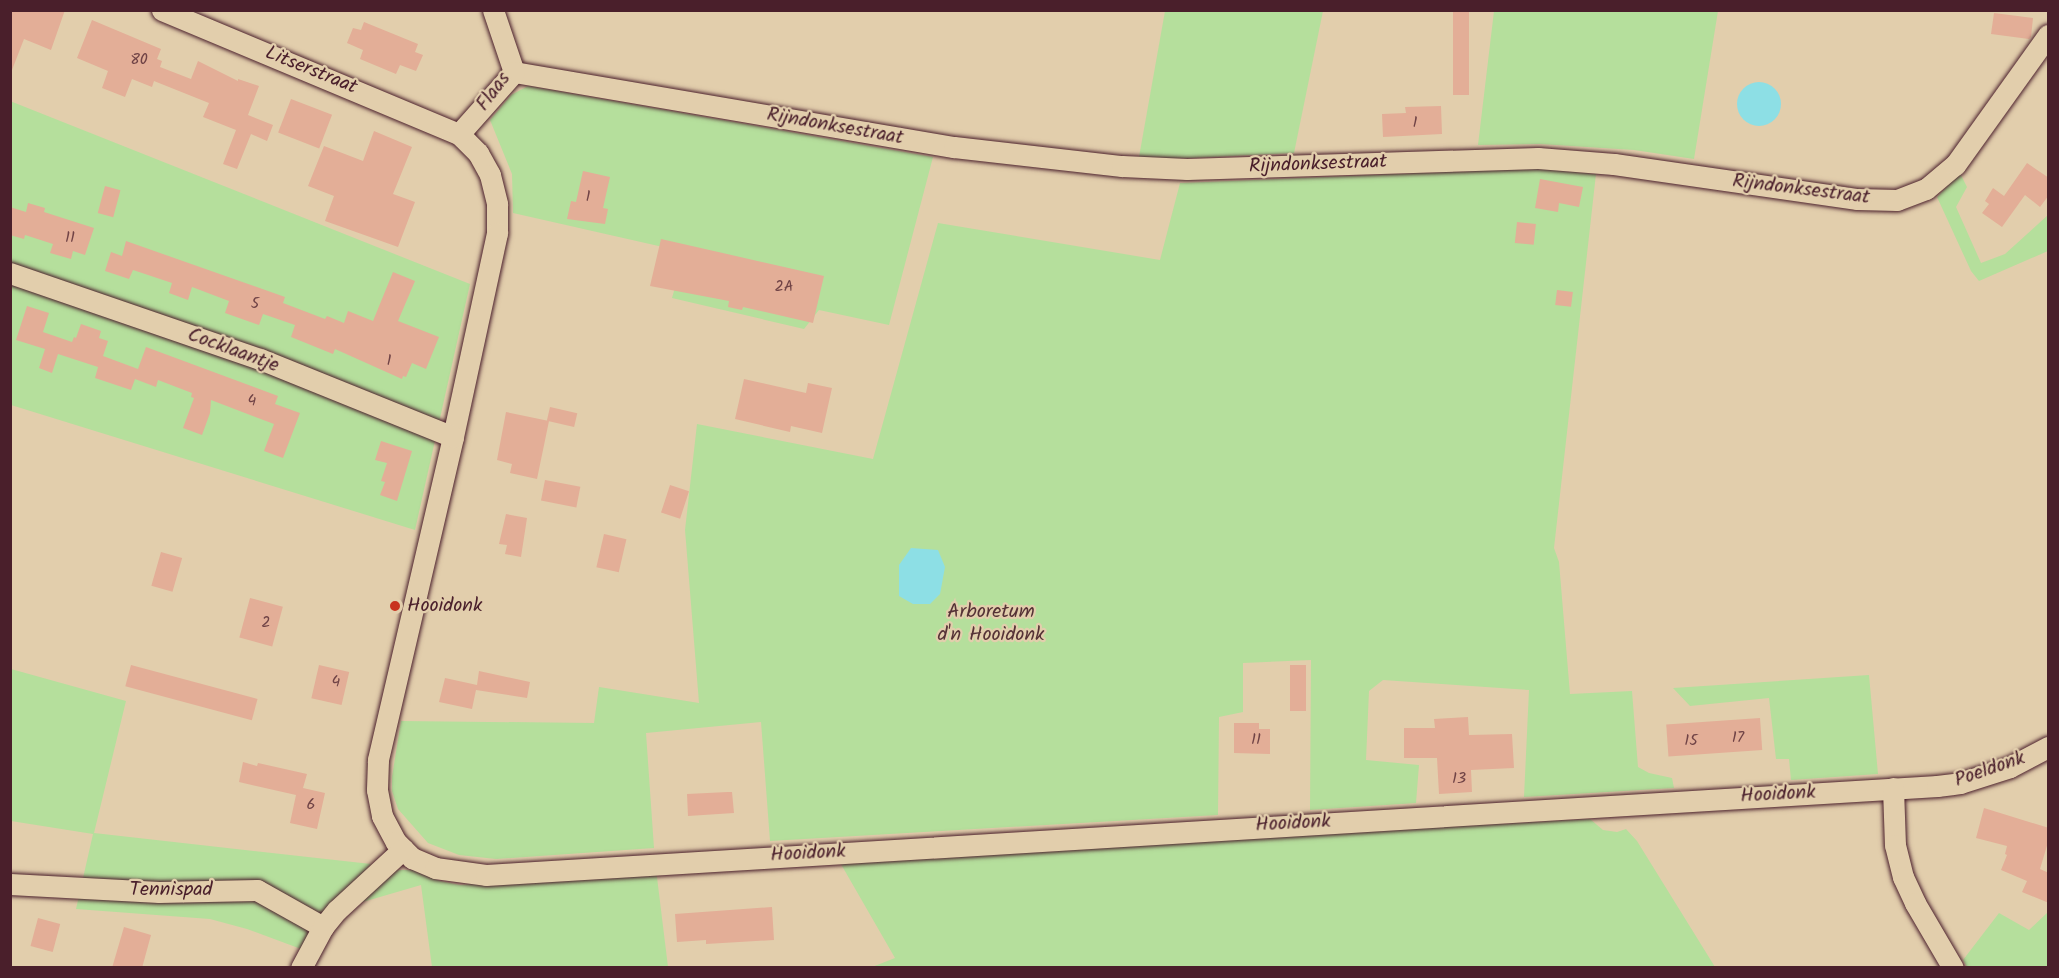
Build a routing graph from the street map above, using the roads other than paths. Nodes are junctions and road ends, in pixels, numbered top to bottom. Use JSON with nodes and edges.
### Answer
{"nodes":[{"id":1,"x":162,"y":10,"type":"edge"},
{"id":2,"x":493,"y":10,"type":"edge"},
{"id":3,"x":2049,"y":35,"type":"edge"},
{"id":4,"x":514,"y":72,"type":"junction"},
{"id":5,"x":459,"y":134,"type":"junction"},
{"id":6,"x":10,"y":273,"type":"edge"},
{"id":7,"x":453,"y":436,"type":"junction"},
{"id":8,"x":2049,"y":747,"type":"edge"},
{"id":9,"x":1893,"y":788,"type":"junction"},
{"id":10,"x":403,"y":849,"type":"junction"},
{"id":11,"x":10,"y":884,"type":"edge"},
{"id":12,"x":323,"y":927,"type":"junction"},
{"id":13,"x":301,"y":968,"type":"edge"},
{"id":14,"x":1953,"y":968,"type":"edge"}],
"edges":[{"from":1,"to":5,"type":"street","name":"Litserstraat"},
{"from":2,"to":4,"type":"street","name":"Flaas"},
{"from":3,"to":4,"type":"street","name":"Rijndonksestraat"},
{"from":4,"to":5,"type":"street","name":"Flaas"},
{"from":5,"to":7,"type":"street","name":"Hooidonk"},
{"from":6,"to":7,"type":"street","name":"Cocklaantje"},
{"from":7,"to":10,"type":"street","name":"Hooidonk"},
{"from":8,"to":9,"type":"street","name":"Poeldonk"},
{"from":9,"to":10,"type":"street","name":"Hooidonk"},
{"from":9,"to":14,"type":"street"},
{"from":10,"to":12,"type":"street"},
{"from":11,"to":12,"type":"street","name":"Tennispad"},
{"from":12,"to":13,"type":"street"}]}
